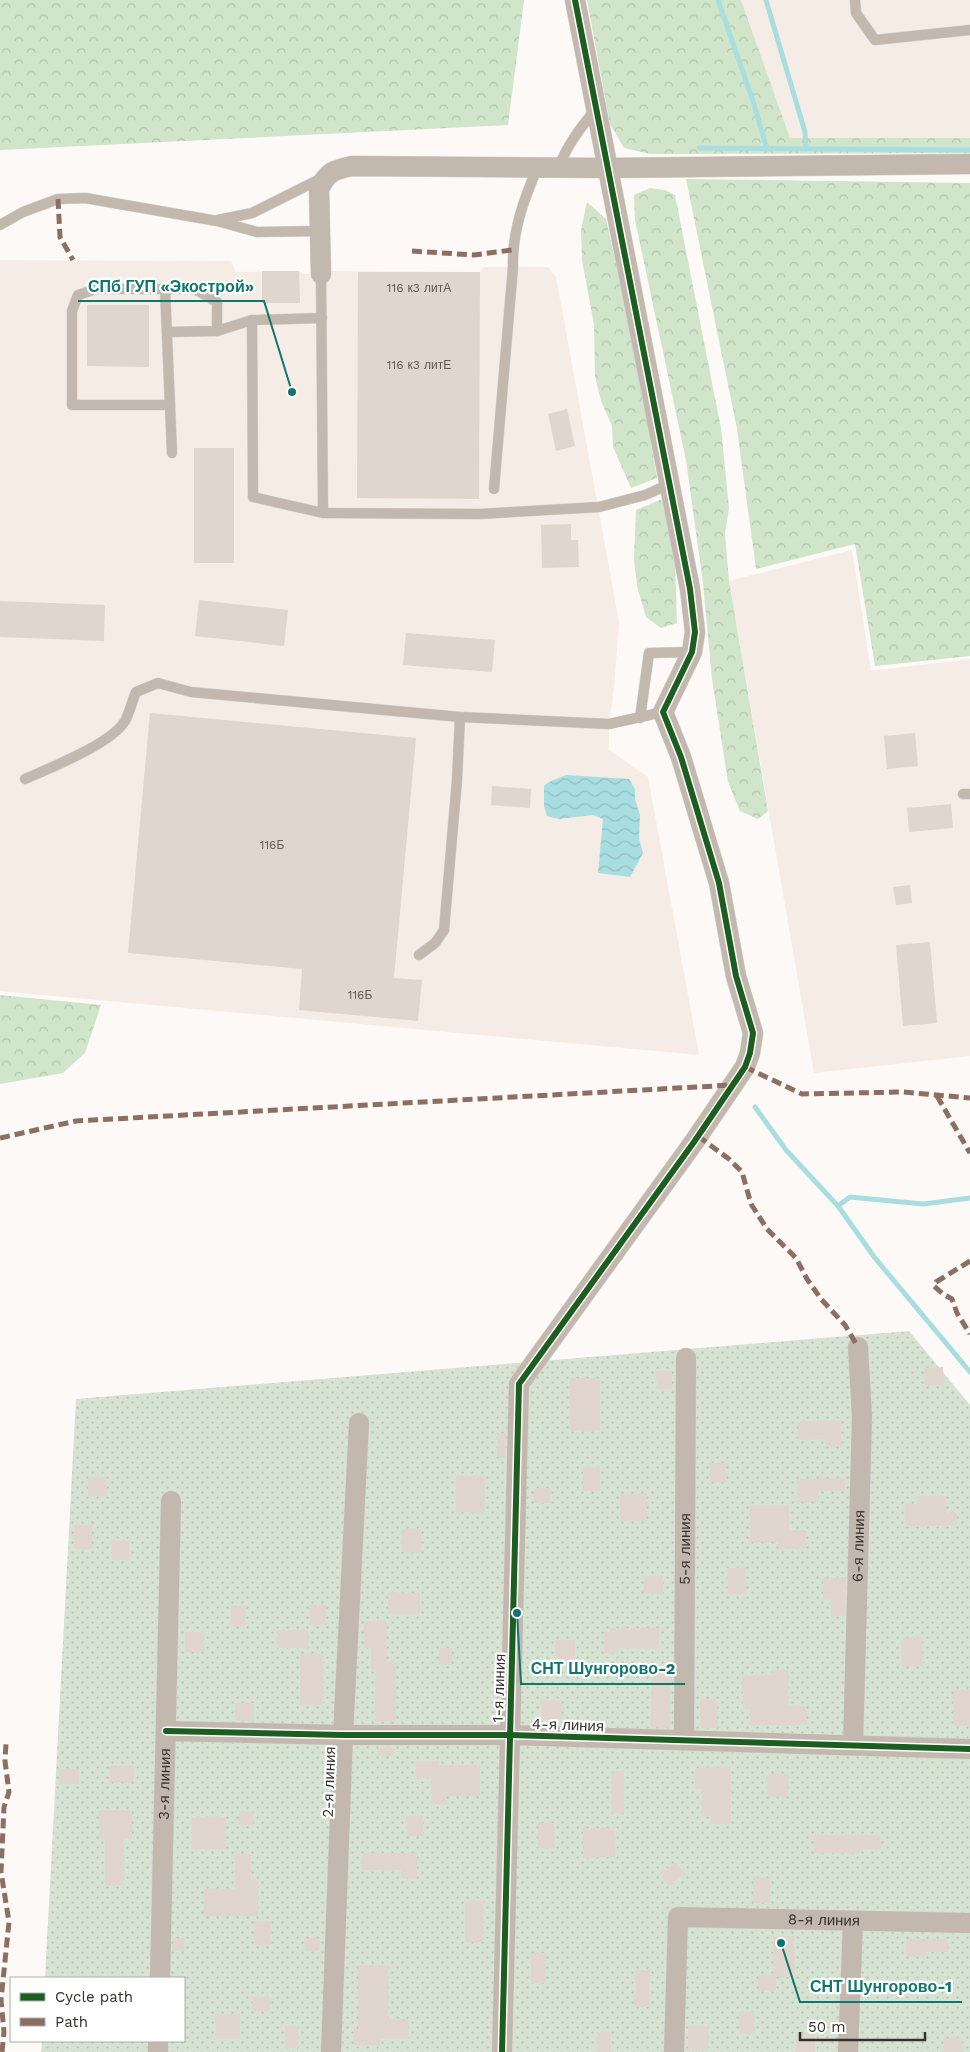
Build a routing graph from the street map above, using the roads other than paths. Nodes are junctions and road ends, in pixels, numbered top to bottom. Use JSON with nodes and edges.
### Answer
{"nodes":[{"id":1,"x":575,"y":0,"type":"edge"},
{"id":2,"x":855,"y":0,"type":"edge"},
{"id":3,"x":970,"y":30,"type":"edge"},
{"id":4,"x":596,"y":109,"type":"junction"},
{"id":5,"x":970,"y":164,"type":"edge"},
{"id":6,"x":538,"y":166,"type":"junction"},
{"id":7,"x":559,"y":167,"type":"junction"},
{"id":8,"x":608,"y":168,"type":"junction"},
{"id":9,"x":325,"y":177,"type":"junction"},
{"id":10,"x":217,"y":220,"type":"junction"},
{"id":11,"x":0,"y":225,"type":"edge"},
{"id":12,"x":319,"y":231,"type":"junction"},
{"id":13,"x":321,"y":274,"type":"joint"},
{"id":14,"x":165,"y":289,"type":"junction"},
{"id":15,"x":322,"y":318,"type":"junction"},
{"id":16,"x":252,"y":320,"type":"junction"},
{"id":17,"x":217,"y":331,"type":"junction"},
{"id":18,"x":167,"y":332,"type":"junction"},
{"id":19,"x":170,"y":405,"type":"junction"},
{"id":20,"x":172,"y":453,"type":"dead end"},
{"id":21,"x":670,"y":484,"type":"junction"},
{"id":22,"x":494,"y":489,"type":"dead end"},
{"id":23,"x":323,"y":513,"type":"junction"},
{"id":24,"x":692,"y":652,"type":"junction"},
{"id":25,"x":663,"y":712,"type":"junction"},
{"id":26,"x":460,"y":717,"type":"junction"},
{"id":27,"x":640,"y":718,"type":"junction"},
{"id":28,"x":25,"y":779,"type":"dead end"},
{"id":29,"x":419,"y":955,"type":"dead end"},
{"id":30,"x":858,"y":1347,"type":"dead end"},
{"id":31,"x":686,"y":1358,"type":"dead end"},
{"id":32,"x":359,"y":1423,"type":"dead end"},
{"id":33,"x":171,"y":1501,"type":"dead end"},
{"id":34,"x":166,"y":1731,"type":"junction"},
{"id":35,"x":343,"y":1735,"type":"junction"},
{"id":36,"x":510,"y":1735,"type":"junction"},
{"id":37,"x":684,"y":1740,"type":"junction"},
{"id":38,"x":853,"y":1745,"type":"junction"},
{"id":39,"x":970,"y":1749,"type":"edge"},
{"id":40,"x":853,"y":1921,"type":"junction"},
{"id":41,"x":970,"y":1923,"type":"edge"},
{"id":42,"x":160,"y":1977,"type":"edge"},
{"id":43,"x":331,"y":2052,"type":"edge"},
{"id":44,"x":502,"y":2052,"type":"edge"},
{"id":45,"x":674,"y":2052,"type":"edge"},
{"id":46,"x":848,"y":2052,"type":"edge"}],
"edges":[{"from":1,"to":4,"type":"street"},
{"from":2,"to":3,"type":"lane"},
{"from":4,"to":7,"type":"lane"},
{"from":4,"to":8,"type":"street"},
{"from":5,"to":8,"type":"street"},
{"from":6,"to":7,"type":"street"},
{"from":6,"to":9,"type":"street"},
{"from":6,"to":22,"type":"lane"},
{"from":7,"to":8,"type":"street"},
{"from":8,"to":21,"type":"street"},
{"from":9,"to":10,"type":"lane"},
{"from":9,"to":12,"type":"street"},
{"from":10,"to":11,"type":"lane"},
{"from":10,"to":12,"type":"lane"},
{"from":12,"to":13,"type":"street"},
{"from":13,"to":15,"type":"lane"},
{"from":14,"to":17,"type":"lane"},
{"from":14,"to":18,"type":"lane"},
{"from":14,"to":19,"type":"lane"},
{"from":15,"to":16,"type":"lane"},
{"from":15,"to":23,"type":"lane"},
{"from":16,"to":17,"type":"lane"},
{"from":16,"to":23,"type":"lane"},
{"from":17,"to":18,"type":"lane"},
{"from":18,"to":19,"type":"lane"},
{"from":19,"to":20,"type":"lane"},
{"from":21,"to":23,"type":"lane"},
{"from":21,"to":24,"type":"street"},
{"from":24,"to":25,"type":"street"},
{"from":24,"to":27,"type":"lane"},
{"from":25,"to":27,"type":"lane"},
{"from":25,"to":36,"type":"street","name":"1-я линия"},
{"from":26,"to":27,"type":"lane"},
{"from":26,"to":28,"type":"lane"},
{"from":26,"to":29,"type":"lane"},
{"from":30,"to":38,"type":"street","name":"6-я линия"},
{"from":31,"to":37,"type":"street","name":"5-я линия"},
{"from":32,"to":35,"type":"street","name":"2-я линия"},
{"from":33,"to":34,"type":"street","name":"3-я линия"},
{"from":34,"to":35,"type":"street","name":"4-я линия"},
{"from":34,"to":42,"type":"street","name":"3-я линия"},
{"from":35,"to":36,"type":"street","name":"4-я линия"},
{"from":35,"to":43,"type":"street","name":"2-я линия"},
{"from":36,"to":37,"type":"street","name":"4-я линия"},
{"from":36,"to":44,"type":"street","name":"1-я линия"},
{"from":37,"to":38,"type":"street","name":"4-я линия"},
{"from":38,"to":39,"type":"street","name":"4-я линия"},
{"from":40,"to":41,"type":"street","name":"8-я линия"},
{"from":40,"to":45,"type":"street","name":"8-я линия"},
{"from":40,"to":46,"type":"street"}]}
